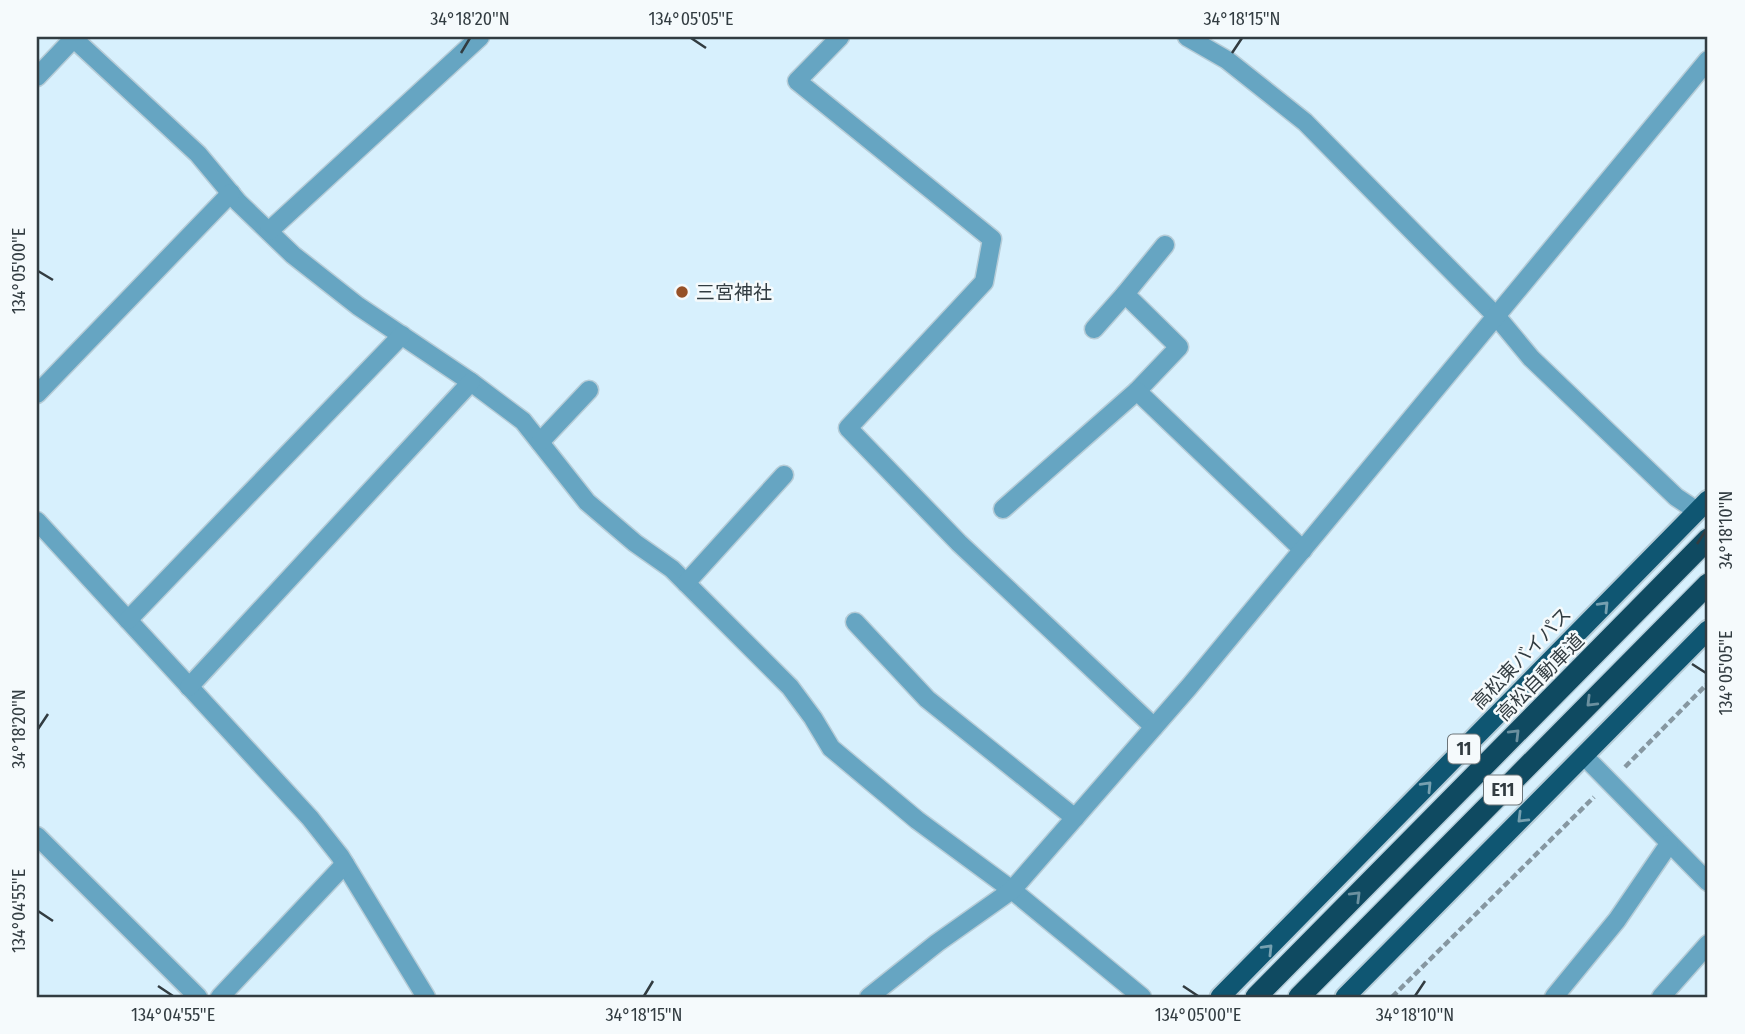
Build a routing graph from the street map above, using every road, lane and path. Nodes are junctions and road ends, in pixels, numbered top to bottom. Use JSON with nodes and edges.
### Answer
{"nodes":[{"id":1,"x":74,"y":37,"type":"edge"},
{"id":2,"x":480,"y":37,"type":"edge"},
{"id":3,"x":840,"y":37,"type":"edge"},
{"id":4,"x":1187,"y":37,"type":"edge"},
{"id":5,"x":1708,"y":61,"type":"edge"},
{"id":6,"x":37,"y":78,"type":"edge"},
{"id":7,"x":231,"y":193,"type":"junction"},
{"id":8,"x":269,"y":231,"type":"junction"},
{"id":9,"x":1165,"y":245,"type":"dead end"},
{"id":10,"x":1125,"y":294,"type":"junction"},
{"id":11,"x":1497,"y":317,"type":"junction"},
{"id":12,"x":1094,"y":329,"type":"dead end"},
{"id":13,"x":402,"y":335,"type":"junction"},
{"id":14,"x":471,"y":382,"type":"junction"},
{"id":15,"x":589,"y":390,"type":"dead end"},
{"id":16,"x":1137,"y":391,"type":"junction"},
{"id":17,"x":37,"y":394,"type":"edge"},
{"id":18,"x":540,"y":442,"type":"junction"},
{"id":19,"x":784,"y":475,"type":"dead end"},
{"id":20,"x":1702,"y":505,"type":"edge"},
{"id":21,"x":1003,"y":509,"type":"dead end"},
{"id":22,"x":37,"y":521,"type":"edge"},
{"id":23,"x":1708,"y":538,"type":"edge"},
{"id":24,"x":1303,"y":550,"type":"junction"},
{"id":25,"x":686,"y":583,"type":"junction"},
{"id":26,"x":1708,"y":584,"type":"edge"},
{"id":27,"x":128,"y":620,"type":"junction"},
{"id":28,"x":855,"y":622,"type":"dead end"},
{"id":29,"x":1708,"y":630,"type":"edge"},
{"id":30,"x":1708,"y":682,"type":"edge"},
{"id":31,"x":189,"y":687,"type":"junction"},
{"id":32,"x":1154,"y":727,"type":"junction"},
{"id":33,"x":1584,"y":756,"type":"junction"},
{"id":34,"x":1609,"y":782,"type":"junction"},
{"id":35,"x":1076,"y":818,"type":"junction"},
{"id":36,"x":37,"y":836,"type":"edge"},
{"id":37,"x":1669,"y":844,"type":"junction"},
{"id":38,"x":345,"y":864,"type":"junction"},
{"id":39,"x":1708,"y":882,"type":"edge"},
{"id":40,"x":1012,"y":890,"type":"junction"},
{"id":41,"x":1708,"y":944,"type":"edge"},
{"id":42,"x":198,"y":997,"type":"edge"},
{"id":43,"x":220,"y":997,"type":"edge"},
{"id":44,"x":426,"y":997,"type":"edge"},
{"id":45,"x":869,"y":997,"type":"edge"},
{"id":46,"x":1142,"y":997,"type":"edge"},
{"id":47,"x":1220,"y":997,"type":"edge"},
{"id":48,"x":1256,"y":997,"type":"edge"},
{"id":49,"x":1299,"y":997,"type":"edge"},
{"id":50,"x":1345,"y":997,"type":"edge"},
{"id":51,"x":1392,"y":997,"type":"edge"},
{"id":52,"x":1554,"y":997,"type":"edge"},
{"id":53,"x":1661,"y":997,"type":"edge"}],
"edges":[{"from":1,"to":6,"type":"street"},
{"from":1,"to":7,"type":"street"},
{"from":2,"to":8,"type":"street"},
{"from":3,"to":32,"type":"street"},
{"from":4,"to":11,"type":"street"},
{"from":5,"to":11,"type":"street"},
{"from":7,"to":8,"type":"street"},
{"from":7,"to":17,"type":"street"},
{"from":8,"to":13,"type":"street"},
{"from":9,"to":10,"type":"street"},
{"from":10,"to":12,"type":"street"},
{"from":10,"to":16,"type":"street"},
{"from":11,"to":20,"type":"street"},
{"from":11,"to":24,"type":"street"},
{"from":13,"to":14,"type":"street"},
{"from":13,"to":27,"type":"street"},
{"from":14,"to":18,"type":"street"},
{"from":14,"to":31,"type":"street"},
{"from":15,"to":18,"type":"street"},
{"from":16,"to":21,"type":"street"},
{"from":16,"to":24,"type":"street"},
{"from":18,"to":25,"type":"street"},
{"from":19,"to":25,"type":"street"},
{"from":47,"to":20,"type":"highway","name":"高松東バイパス","number":"11","one_way":true},
{"from":22,"to":27,"type":"street"},
{"from":48,"to":23,"type":"highway","name":"高松自動車道","number":"E11","one_way":true},
{"from":24,"to":32,"type":"street"},
{"from":25,"to":40,"type":"street"},
{"from":26,"to":49,"type":"highway","number":"E11","one_way":true},
{"from":27,"to":31,"type":"street"},
{"from":28,"to":35,"type":"street"},
{"from":29,"to":33,"type":"highway"},
{"from":30,"to":34,"type":"path"},
{"from":31,"to":38,"type":"street"},
{"from":32,"to":35,"type":"street"},
{"from":33,"to":34,"type":"street"},
{"from":33,"to":50,"type":"highway","one_way":true},
{"from":34,"to":37,"type":"street"},
{"from":34,"to":51,"type":"path"},
{"from":35,"to":40,"type":"street"},
{"from":36,"to":42,"type":"street"},
{"from":37,"to":39,"type":"street"},
{"from":37,"to":52,"type":"street"},
{"from":38,"to":43,"type":"street"},
{"from":38,"to":44,"type":"street"},
{"from":40,"to":45,"type":"street"},
{"from":40,"to":46,"type":"street"},
{"from":41,"to":53,"type":"street"}]}
